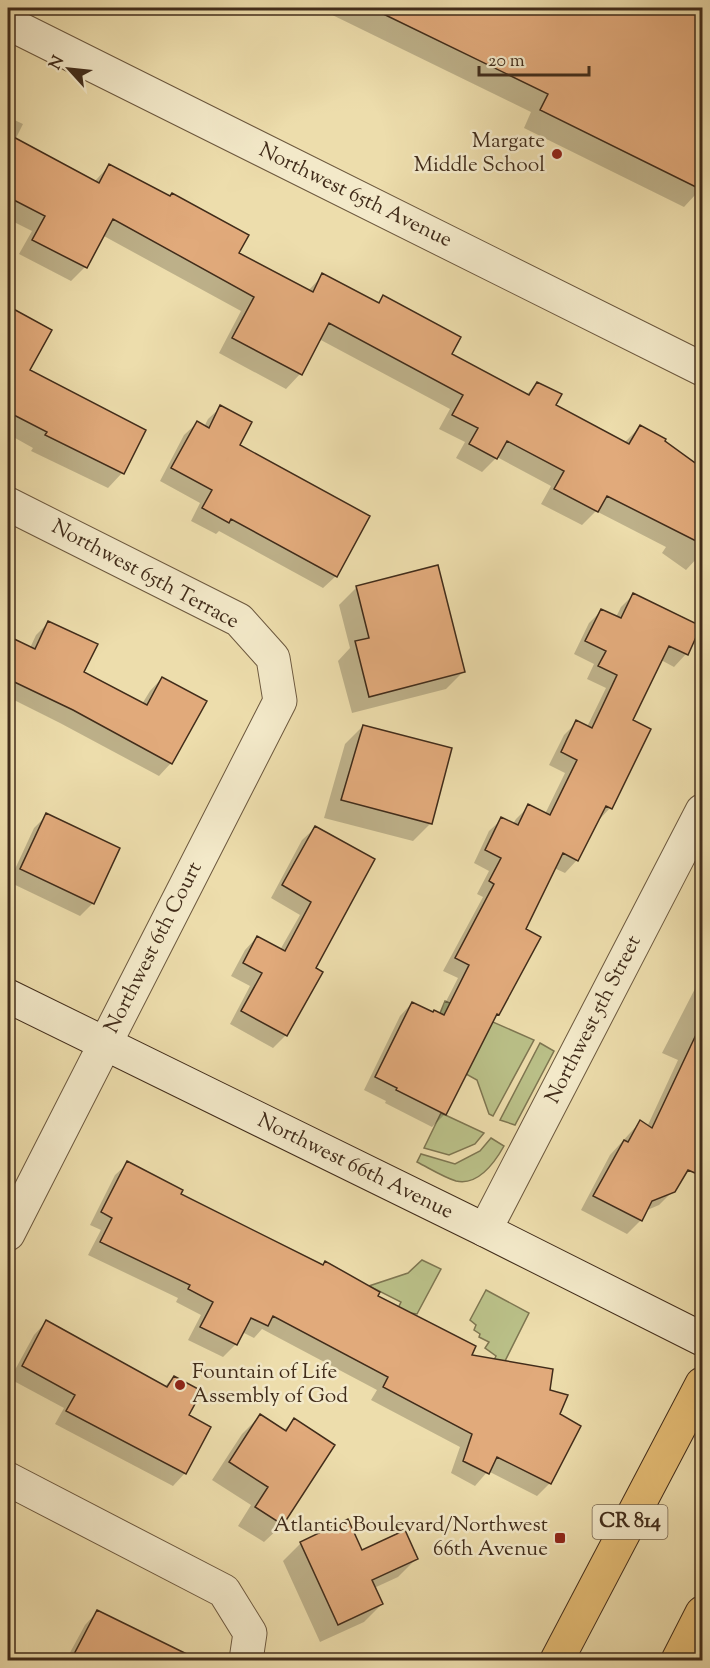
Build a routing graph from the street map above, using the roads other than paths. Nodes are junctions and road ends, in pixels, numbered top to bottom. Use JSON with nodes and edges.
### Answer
{"nodes":[{"id":1,"x":8,"y":23,"type":"edge"},
{"id":2,"x":702,"y":369,"type":"edge"},
{"id":3,"x":8,"y":504,"type":"edge"},
{"id":4,"x":273,"y":658,"type":"joint"},
{"id":5,"x":702,"y":811,"type":"edge"},
{"id":6,"x":8,"y":996,"type":"edge"},
{"id":7,"x":106,"y":1044,"type":"junction"},
{"id":8,"x":485,"y":1230,"type":"junction"},
{"id":9,"x":8,"y":1234,"type":"edge"},
{"id":10,"x":702,"y":1339,"type":"edge"},
{"id":11,"x":702,"y":1384,"type":"edge"},
{"id":12,"x":8,"y":1479,"type":"edge"},
{"id":13,"x":702,"y":1613,"type":"edge"},
{"id":14,"x":248,"y":1647,"type":"edge"},
{"id":15,"x":557,"y":1660,"type":"edge"},
{"id":16,"x":678,"y":1660,"type":"edge"}],
"edges":[{"from":1,"to":2,"type":"street","name":"Northwest 65th Avenue"},
{"from":3,"to":4,"type":"street","name":"Northwest 65th Terrace"},
{"from":4,"to":7,"type":"street","name":"Northwest 6th Court"},
{"from":5,"to":8,"type":"street","name":"Northwest 5th Street"},
{"from":6,"to":7,"type":"street","name":"Northwest 66th Avenue"},
{"from":7,"to":8,"type":"street","name":"Northwest 66th Avenue"},
{"from":7,"to":9,"type":"street","name":"Northwest 6th Court"},
{"from":8,"to":10,"type":"street","name":"Northwest 66th Avenue"},
{"from":11,"to":15,"type":"main road","number":"CR 814"},
{"from":12,"to":14,"type":"street"},
{"from":13,"to":16,"type":"main road"}]}
